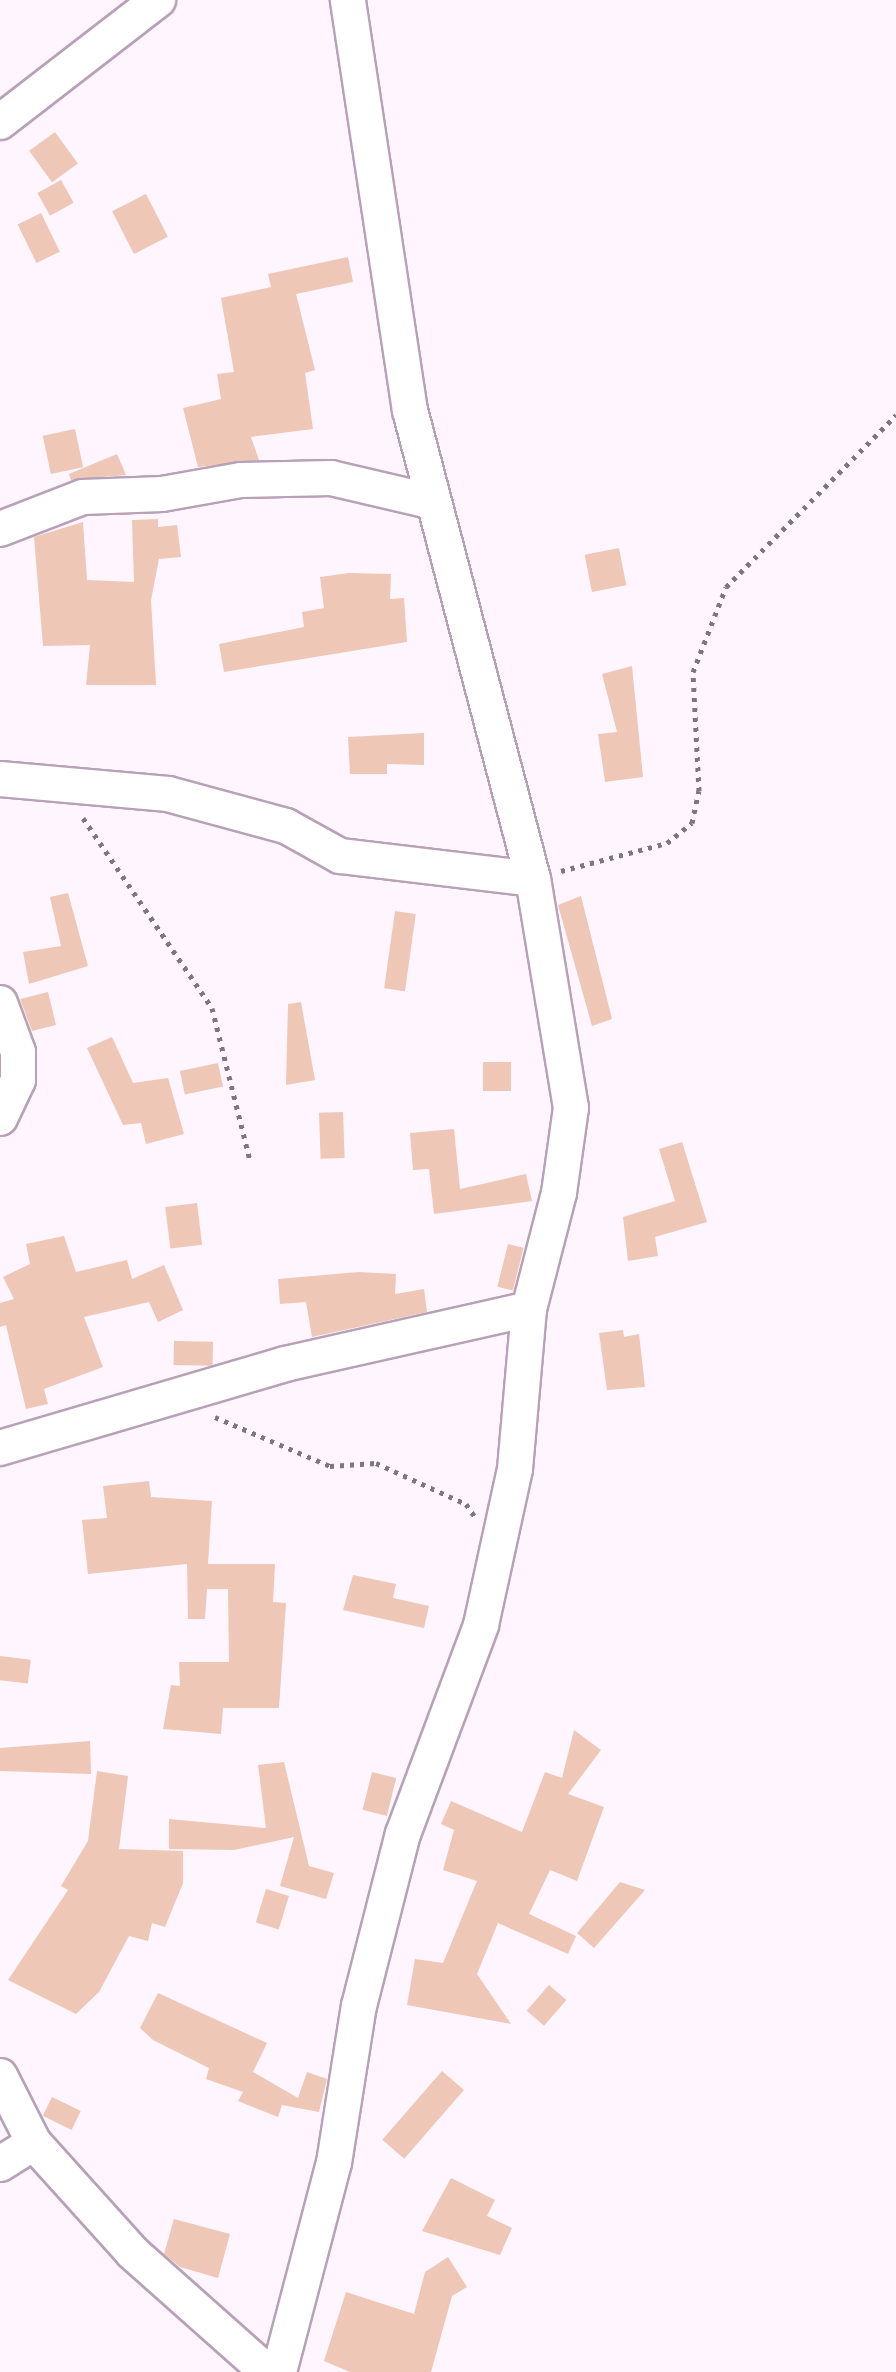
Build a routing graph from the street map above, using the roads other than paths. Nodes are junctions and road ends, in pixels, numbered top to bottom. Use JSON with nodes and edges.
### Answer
{"nodes":[{"id":1,"x":158,"y":0,"type":"edge"},
{"id":2,"x":348,"y":0,"type":"edge"},
{"id":3,"x":0,"y":122,"type":"edge"},
{"id":4,"x":429,"y":501,"type":"junction"},
{"id":5,"x":0,"y":529,"type":"edge"},
{"id":6,"x":0,"y":779,"type":"edge"},
{"id":7,"x":533,"y":879,"type":"junction"},
{"id":8,"x":0,"y":1003,"type":"edge"},
{"id":9,"x":0,"y":1118,"type":"edge"},
{"id":10,"x":529,"y":1309,"type":"junction"},
{"id":11,"x":0,"y":1448,"type":"edge"},
{"id":12,"x":0,"y":2076,"type":"edge"},
{"id":13,"x":34,"y":2143,"type":"junction"},
{"id":14,"x":0,"y":2164,"type":"edge"},
{"id":15,"x":267,"y":2372,"type":"edge"},
{"id":16,"x":279,"y":2372,"type":"edge"}],
"edges":[{"from":1,"to":3,"type":"street"},
{"from":2,"to":4,"type":"street"},
{"from":4,"to":5,"type":"street"},
{"from":4,"to":7,"type":"street"},
{"from":6,"to":7,"type":"street"},
{"from":7,"to":10,"type":"street"},
{"from":8,"to":9,"type":"street"},
{"from":10,"to":11,"type":"street"},
{"from":10,"to":16,"type":"street"},
{"from":12,"to":13,"type":"street"},
{"from":13,"to":14,"type":"street"},
{"from":13,"to":15,"type":"street"}]}
